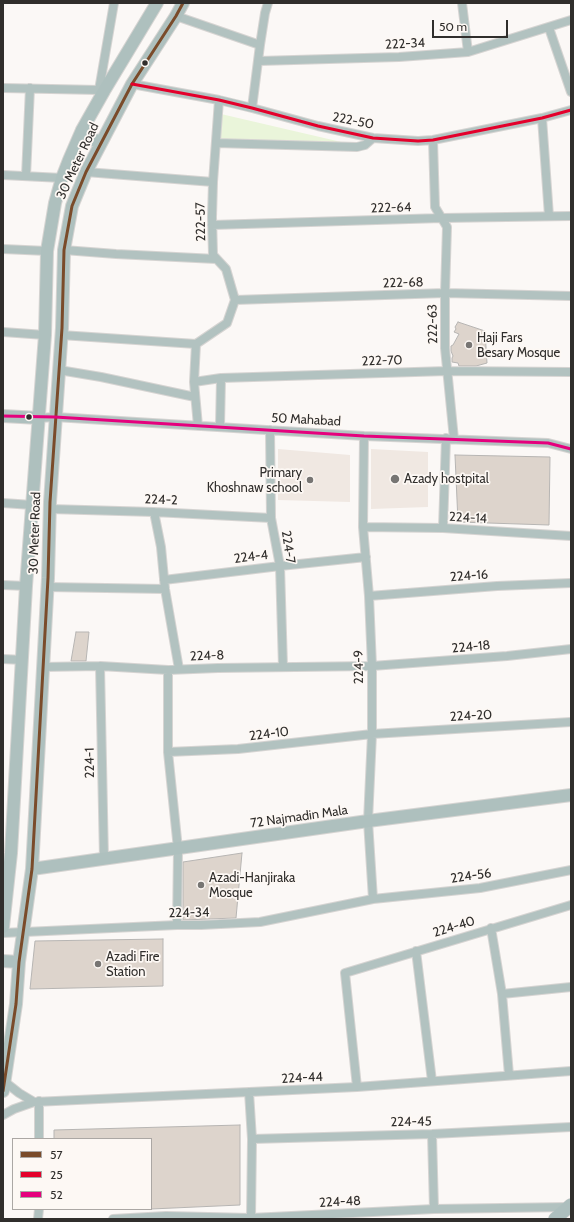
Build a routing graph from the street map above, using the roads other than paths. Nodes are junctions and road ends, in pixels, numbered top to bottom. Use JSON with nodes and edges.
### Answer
{"nodes":[{"id":1,"x":114,"y":3,"type":"edge"},
{"id":2,"x":157,"y":3,"type":"edge"},
{"id":3,"x":183,"y":3,"type":"edge"},
{"id":4,"x":268,"y":3,"type":"edge"},
{"id":5,"x":462,"y":3,"type":"edge"},
{"id":6,"x":176,"y":16,"type":"junction"},
{"id":7,"x":571,"y":20,"type":"edge"},
{"id":8,"x":549,"y":28,"type":"junction"},
{"id":9,"x":260,"y":45,"type":"junction"},
{"id":10,"x":468,"y":52,"type":"junction"},
{"id":11,"x":259,"y":61,"type":"junction"},
{"id":12,"x":132,"y":84,"type":"junction"},
{"id":13,"x":3,"y":88,"type":"edge"},
{"id":14,"x":30,"y":88,"type":"junction"},
{"id":15,"x":102,"y":90,"type":"junction"},
{"id":16,"x":571,"y":92,"type":"edge"},
{"id":17,"x":219,"y":100,"type":"junction"},
{"id":18,"x":252,"y":108,"type":"junction"},
{"id":19,"x":571,"y":110,"type":"edge"},
{"id":20,"x":542,"y":118,"type":"junction"},
{"id":21,"x":82,"y":130,"type":"junction"},
{"id":22,"x":373,"y":138,"type":"junction"},
{"id":23,"x":433,"y":140,"type":"junction"},
{"id":24,"x":102,"y":141,"type":"junction"},
{"id":25,"x":216,"y":143,"type":"junction"},
{"id":26,"x":86,"y":172,"type":"junction"},
{"id":27,"x":3,"y":175,"type":"edge"},
{"id":28,"x":26,"y":176,"type":"junction"},
{"id":29,"x":62,"y":178,"type":"junction"},
{"id":30,"x":213,"y":182,"type":"junction"},
{"id":31,"x":549,"y":216,"type":"junction"},
{"id":32,"x":571,"y":216,"type":"edge"},
{"id":33,"x":442,"y":218,"type":"junction"},
{"id":34,"x":212,"y":225,"type":"junction"},
{"id":35,"x":3,"y":249,"type":"edge"},
{"id":36,"x":64,"y":250,"type":"junction"},
{"id":37,"x":48,"y":251,"type":"junction"},
{"id":38,"x":216,"y":259,"type":"junction"},
{"id":39,"x":445,"y":293,"type":"junction"},
{"id":40,"x":571,"y":296,"type":"edge"},
{"id":41,"x":235,"y":300,"type":"junction"},
{"id":42,"x":3,"y":332,"type":"edge"},
{"id":43,"x":45,"y":335,"type":"junction"},
{"id":44,"x":61,"y":335,"type":"junction"},
{"id":45,"x":196,"y":344,"type":"junction"},
{"id":46,"x":59,"y":370,"type":"junction"},
{"id":47,"x":447,"y":371,"type":"junction"},
{"id":48,"x":571,"y":372,"type":"edge"},
{"id":49,"x":221,"y":378,"type":"junction"},
{"id":50,"x":194,"y":382,"type":"junction"},
{"id":51,"x":195,"y":397,"type":"junction"},
{"id":52,"x":3,"y":416,"type":"edge"},
{"id":53,"x":39,"y":418,"type":"junction"},
{"id":54,"x":55,"y":418,"type":"junction"},
{"id":55,"x":198,"y":426,"type":"junction"},
{"id":56,"x":220,"y":427,"type":"junction"},
{"id":57,"x":270,"y":430,"type":"junction"},
{"id":58,"x":364,"y":436,"type":"junction"},
{"id":59,"x":450,"y":439,"type":"junction"},
{"id":60,"x":571,"y":449,"type":"edge"},
{"id":61,"x":3,"y":503,"type":"edge"},
{"id":62,"x":32,"y":505,"type":"junction"},
{"id":63,"x":50,"y":509,"type":"junction"},
{"id":64,"x":154,"y":512,"type":"junction"},
{"id":65,"x":271,"y":518,"type":"junction"},
{"id":66,"x":363,"y":527,"type":"junction"},
{"id":67,"x":443,"y":528,"type":"junction"},
{"id":68,"x":571,"y":536,"type":"edge"},
{"id":69,"x":366,"y":557,"type":"junction"},
{"id":70,"x":280,"y":566,"type":"junction"},
{"id":71,"x":571,"y":583,"type":"edge"},
{"id":72,"x":3,"y":585,"type":"edge"},
{"id":73,"x":165,"y":585,"type":"junction"},
{"id":74,"x":26,"y":586,"type":"junction"},
{"id":75,"x":47,"y":587,"type":"junction"},
{"id":76,"x":369,"y":596,"type":"junction"},
{"id":77,"x":571,"y":649,"type":"edge"},
{"id":78,"x":3,"y":659,"type":"edge"},
{"id":79,"x":23,"y":660,"type":"junction"},
{"id":80,"x":100,"y":666,"type":"junction"},
{"id":81,"x":372,"y":666,"type":"junction"},
{"id":82,"x":42,"y":667,"type":"junction"},
{"id":83,"x":283,"y":667,"type":"junction"},
{"id":84,"x":179,"y":669,"type":"junction"},
{"id":85,"x":168,"y":670,"type":"junction"},
{"id":86,"x":571,"y":722,"type":"edge"},
{"id":87,"x":372,"y":734,"type":"junction"},
{"id":88,"x":168,"y":752,"type":"junction"},
{"id":89,"x":571,"y":796,"type":"edge"},
{"id":90,"x":368,"y":821,"type":"junction"},
{"id":91,"x":178,"y":849,"type":"junction"},
{"id":92,"x":7,"y":853,"type":"edge"},
{"id":93,"x":104,"y":859,"type":"junction"},
{"id":94,"x":32,"y":869,"type":"junction"},
{"id":95,"x":571,"y":870,"type":"edge"},
{"id":96,"x":373,"y":899,"type":"junction"},
{"id":97,"x":571,"y":905,"type":"edge"},
{"id":98,"x":177,"y":925,"type":"junction"},
{"id":99,"x":3,"y":927,"type":"edge"},
{"id":100,"x":491,"y":928,"type":"junction"},
{"id":101,"x":23,"y":932,"type":"junction"},
{"id":102,"x":3,"y":933,"type":"edge"},
{"id":103,"x":416,"y":951,"type":"junction"},
{"id":104,"x":3,"y":961,"type":"edge"},
{"id":105,"x":19,"y":962,"type":"junction"},
{"id":106,"x":571,"y":987,"type":"edge"},
{"id":107,"x":502,"y":994,"type":"junction"},
{"id":108,"x":571,"y":1070,"type":"edge"},
{"id":109,"x":509,"y":1075,"type":"junction"},
{"id":110,"x":432,"y":1081,"type":"junction"},
{"id":111,"x":4,"y":1086,"type":"edge"},
{"id":112,"x":357,"y":1087,"type":"junction"},
{"id":113,"x":249,"y":1092,"type":"junction"},
{"id":114,"x":37,"y":1101,"type":"junction"},
{"id":115,"x":3,"y":1115,"type":"edge"},
{"id":116,"x":571,"y":1127,"type":"edge"},
{"id":117,"x":432,"y":1134,"type":"junction"},
{"id":118,"x":39,"y":1138,"type":"edge"},
{"id":119,"x":252,"y":1139,"type":"junction"},
{"id":120,"x":570,"y":1206,"type":"edge"},
{"id":121,"x":434,"y":1209,"type":"junction"},
{"id":122,"x":252,"y":1218,"type":"edge"},
{"id":123,"x":113,"y":1219,"type":"edge"},
{"id":124,"x":555,"y":1219,"type":"edge"}],
"edges":[{"from":1,"to":15,"type":"street"},
{"from":2,"to":15,"type":"main road","name":"30 Meter Road"},
{"from":3,"to":6,"type":"main road","name":"30 Meter Road"},
{"from":4,"to":9,"type":"street"},
{"from":5,"to":10,"type":"street"},
{"from":6,"to":9,"type":"street"},
{"from":6,"to":12,"type":"main road","name":"30 Meter Road"},
{"from":7,"to":8,"type":"street","name":"222-34"},
{"from":8,"to":10,"type":"street","name":"222-34"},
{"from":8,"to":16,"type":"street"},
{"from":9,"to":11,"type":"street"},
{"from":10,"to":11,"type":"street","name":"222-34"},
{"from":11,"to":18,"type":"street"},
{"from":12,"to":17,"type":"street","name":"222-50"},
{"from":12,"to":24,"type":"main road","name":"30 Meter Road"},
{"from":13,"to":14,"type":"street"},
{"from":14,"to":15,"type":"street"},
{"from":14,"to":28,"type":"street"},
{"from":15,"to":21,"type":"main road","name":"30 Meter Road"},
{"from":17,"to":18,"type":"street","name":"222-50"},
{"from":17,"to":25,"type":"street","name":"222-57"},
{"from":18,"to":22,"type":"street","name":"222-50"},
{"from":19,"to":20,"type":"street","name":"222-50"},
{"from":20,"to":23,"type":"street","name":"222-50"},
{"from":20,"to":31,"type":"street"},
{"from":21,"to":24,"type":"main road"},
{"from":21,"to":29,"type":"main road","name":"30 Meter Road"},
{"from":22,"to":23,"type":"street","name":"222-50"},
{"from":22,"to":25,"type":"street"},
{"from":23,"to":33,"type":"street","name":"222-63"},
{"from":24,"to":26,"type":"main road","name":"30 Meter Road"},
{"from":25,"to":30,"type":"street","name":"222-57"},
{"from":26,"to":30,"type":"street"},
{"from":26,"to":36,"type":"main road","name":"30 Meter Road"},
{"from":27,"to":28,"type":"street"},
{"from":28,"to":29,"type":"street"},
{"from":29,"to":37,"type":"main road","name":"30 Meter Road"},
{"from":30,"to":34,"type":"street","name":"222-57"},
{"from":31,"to":32,"type":"street","name":"222-64"},
{"from":31,"to":33,"type":"street","name":"222-64"},
{"from":33,"to":34,"type":"street","name":"222-64"},
{"from":33,"to":39,"type":"street","name":"222-63"},
{"from":34,"to":38,"type":"street","name":"222-57"},
{"from":35,"to":37,"type":"street"},
{"from":36,"to":38,"type":"street"},
{"from":36,"to":44,"type":"main road","name":"30 Meter Road"},
{"from":37,"to":43,"type":"main road","name":"30 Meter Road"},
{"from":38,"to":41,"type":"street","name":"222-57"},
{"from":39,"to":40,"type":"street","name":"222-68"},
{"from":39,"to":41,"type":"street","name":"222-68"},
{"from":39,"to":47,"type":"street","name":"222-63"},
{"from":41,"to":45,"type":"street"},
{"from":42,"to":43,"type":"street"},
{"from":43,"to":53,"type":"main road","name":"30 Meter Road"},
{"from":44,"to":45,"type":"street"},
{"from":44,"to":46,"type":"main road","name":"30 Meter Road"},
{"from":45,"to":50,"type":"street"},
{"from":46,"to":51,"type":"street"},
{"from":46,"to":54,"type":"main road","name":"30 Meter Road"},
{"from":47,"to":48,"type":"street","name":"222-70"},
{"from":47,"to":49,"type":"street","name":"222-70"},
{"from":47,"to":59,"type":"street","name":"222-63"},
{"from":49,"to":50,"type":"street","name":"222-70"},
{"from":49,"to":56,"type":"street"},
{"from":50,"to":51,"type":"street"},
{"from":51,"to":55,"type":"street"},
{"from":52,"to":53,"type":"main road"},
{"from":53,"to":54,"type":"street","name":"50 Mahabad"},
{"from":53,"to":62,"type":"main road","name":"30 Meter Road"},
{"from":54,"to":55,"type":"street","name":"50 Mahabad"},
{"from":54,"to":63,"type":"main road","name":"30 Meter Road"},
{"from":55,"to":56,"type":"street","name":"50 Mahabad"},
{"from":56,"to":57,"type":"street","name":"50 Mahabad"},
{"from":57,"to":58,"type":"street","name":"50 Mahabad"},
{"from":57,"to":65,"type":"street","name":"224-7"},
{"from":58,"to":59,"type":"street","name":"50 Mahabad"},
{"from":58,"to":66,"type":"street","name":"224-9"},
{"from":59,"to":60,"type":"street","name":"50 Mahabad"},
{"from":59,"to":67,"type":"street","name":"222-63"},
{"from":61,"to":62,"type":"street"},
{"from":62,"to":74,"type":"main road","name":"30 Meter Road"},
{"from":63,"to":64,"type":"street","name":"224-2"},
{"from":63,"to":75,"type":"main road","name":"30 Meter Road"},
{"from":64,"to":65,"type":"street","name":"224-2"},
{"from":64,"to":73,"type":"street"},
{"from":65,"to":70,"type":"street","name":"224-7"},
{"from":66,"to":67,"type":"street","name":"224-14"},
{"from":66,"to":69,"type":"street","name":"224-9"},
{"from":67,"to":68,"type":"street","name":"224-14"},
{"from":69,"to":70,"type":"street","name":"224-4"},
{"from":69,"to":76,"type":"street","name":"224-9"},
{"from":70,"to":73,"type":"street","name":"224-4"},
{"from":70,"to":83,"type":"street","name":"224-7"},
{"from":71,"to":76,"type":"street","name":"224-16"},
{"from":72,"to":74,"type":"street"},
{"from":73,"to":75,"type":"street","name":"224-4"},
{"from":73,"to":84,"type":"street"},
{"from":74,"to":79,"type":"main road","name":"30 Meter Road"},
{"from":75,"to":82,"type":"main road","name":"30 Meter Road"},
{"from":76,"to":81,"type":"street","name":"224-9"},
{"from":77,"to":81,"type":"street","name":"224-18"},
{"from":78,"to":79,"type":"street"},
{"from":79,"to":92,"type":"main road","name":"30 Meter Road"},
{"from":80,"to":82,"type":"street","name":"224-8"},
{"from":80,"to":85,"type":"street","name":"224-8"},
{"from":80,"to":93,"type":"street","name":"224-1"},
{"from":81,"to":83,"type":"street","name":"224-8"},
{"from":81,"to":87,"type":"street","name":"224-9"},
{"from":82,"to":94,"type":"main road","name":"30 Meter Road"},
{"from":83,"to":84,"type":"street","name":"224-8"},
{"from":84,"to":85,"type":"street","name":"224-8"},
{"from":85,"to":88,"type":"street"},
{"from":86,"to":87,"type":"street","name":"224-20"},
{"from":87,"to":88,"type":"street","name":"224-10"},
{"from":87,"to":90,"type":"street","name":"224-9"},
{"from":88,"to":91,"type":"street"},
{"from":89,"to":90,"type":"main road","name":"72 Najmadin Mala"},
{"from":90,"to":91,"type":"main road","name":"72 Najmadin Mala"},
{"from":90,"to":96,"type":"street","name":"224-9"},
{"from":91,"to":93,"type":"main road","name":"72 Najmadin Mala"},
{"from":91,"to":98,"type":"street"},
{"from":92,"to":99,"type":"main road","name":"30 Meter Road"},
{"from":93,"to":94,"type":"main road","name":"72 Najmadin Mala"},
{"from":94,"to":101,"type":"main road","name":"30 Meter Road"},
{"from":95,"to":96,"type":"street","name":"224-56"},
{"from":96,"to":98,"type":"street","name":"224-34"},
{"from":97,"to":100,"type":"street","name":"224-40"},
{"from":98,"to":101,"type":"street","name":"224-34"},
{"from":100,"to":103,"type":"street","name":"224-40"},
{"from":100,"to":107,"type":"street"},
{"from":101,"to":102,"type":"street","name":"224-34"},
{"from":101,"to":105,"type":"main road","name":"30 Meter Road"},
{"from":103,"to":110,"type":"street"},
{"from":103,"to":112,"type":"street","name":"224-40"},
{"from":104,"to":105,"type":"main road"},
{"from":105,"to":111,"type":"main road","name":"30 Meter Road"},
{"from":106,"to":107,"type":"street"},
{"from":107,"to":109,"type":"street"},
{"from":108,"to":109,"type":"street","name":"224-44"},
{"from":109,"to":110,"type":"street","name":"224-44"},
{"from":110,"to":112,"type":"street","name":"224-44"},
{"from":111,"to":114,"type":"street"},
{"from":112,"to":113,"type":"street","name":"224-44"},
{"from":113,"to":114,"type":"street","name":"224-44"},
{"from":113,"to":119,"type":"street"},
{"from":114,"to":115,"type":"street","name":"224-44"},
{"from":114,"to":118,"type":"street"},
{"from":116,"to":117,"type":"street","name":"224-45"},
{"from":117,"to":119,"type":"street","name":"224-45"},
{"from":117,"to":121,"type":"street"},
{"from":119,"to":122,"type":"street"},
{"from":120,"to":121,"type":"street","name":"224-48"},
{"from":120,"to":124,"type":"main road"},
{"from":121,"to":122,"type":"street","name":"224-48"},
{"from":122,"to":123,"type":"street","name":"224-48"}]}
